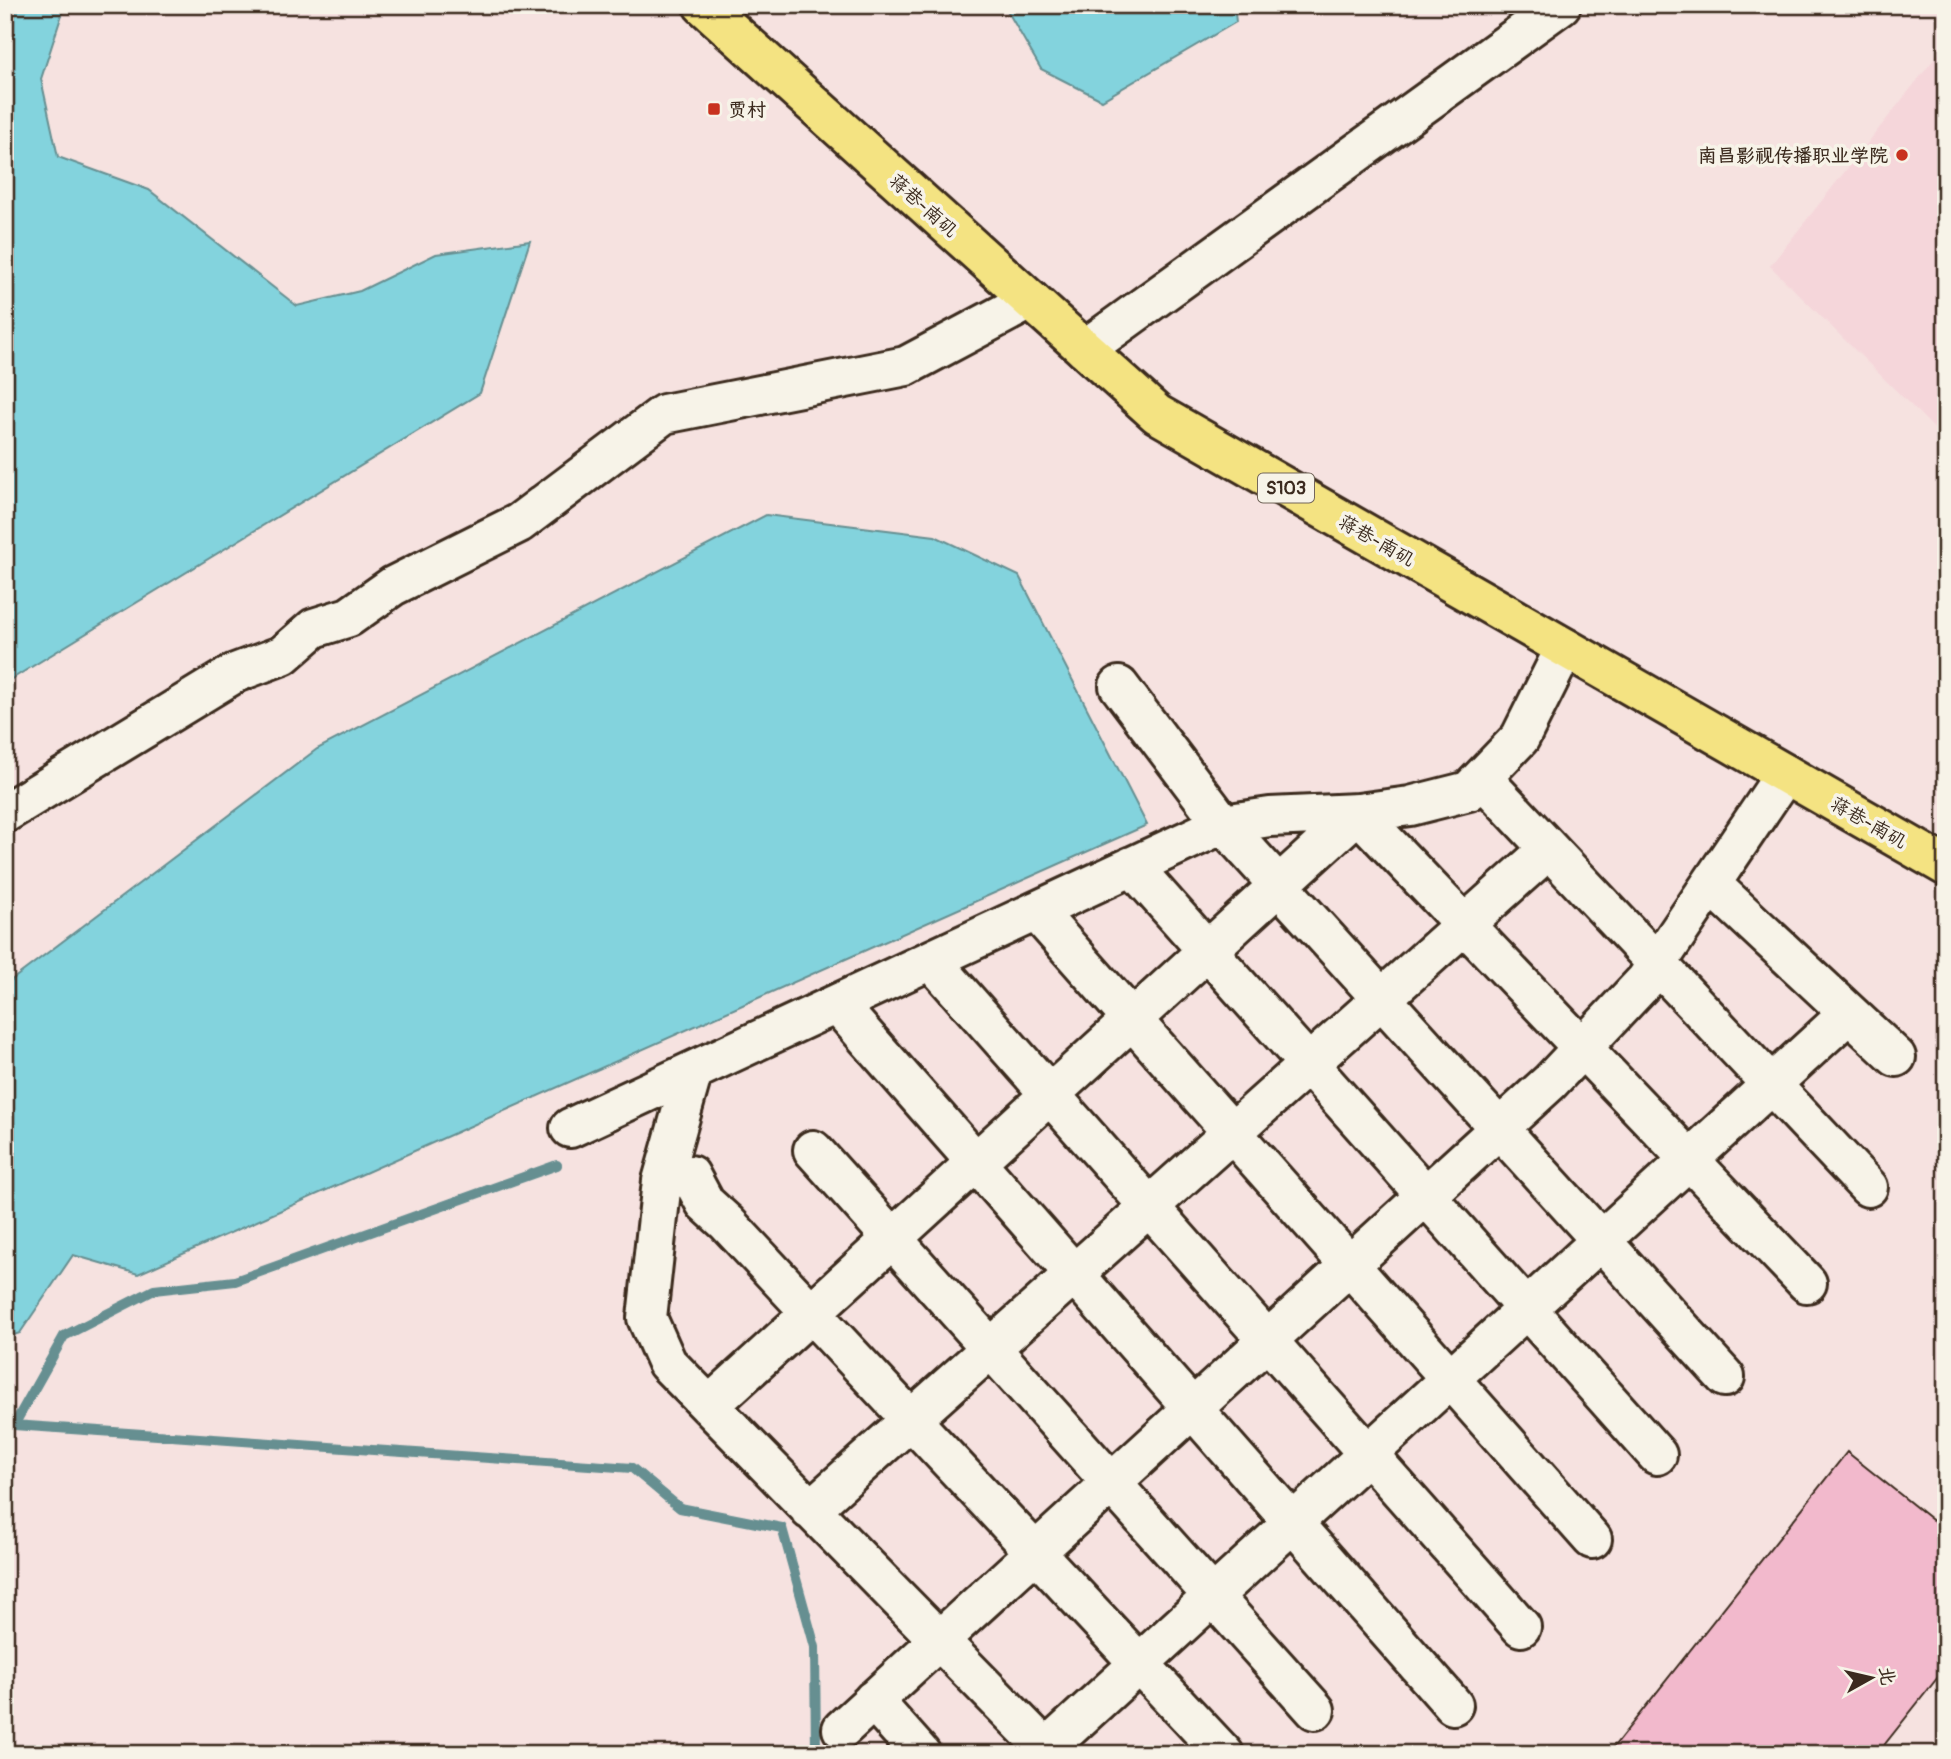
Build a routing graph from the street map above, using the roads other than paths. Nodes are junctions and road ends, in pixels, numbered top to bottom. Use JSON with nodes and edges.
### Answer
{"nodes":[{"id":1,"x":703,"y":5,"type":"edge"},
{"id":2,"x":1561,"y":5,"type":"edge"},
{"id":3,"x":1030,"y":300,"type":"junction"},
{"id":4,"x":1085,"y":349,"type":"junction"},
{"id":5,"x":1565,"y":648,"type":"junction"},
{"id":6,"x":1119,"y":686,"type":"dead end"},
{"id":7,"x":1785,"y":774,"type":"junction"},
{"id":8,"x":1482,"y":778,"type":"junction"},
{"id":9,"x":5,"y":813,"type":"edge"},
{"id":10,"x":1357,"y":814,"type":"junction"},
{"id":11,"x":1223,"y":824,"type":"junction"},
{"id":12,"x":1549,"y":849,"type":"junction"},
{"id":13,"x":1132,"y":866,"type":"junction"},
{"id":14,"x":1946,"y":866,"type":"edge"},
{"id":15,"x":1711,"y":884,"type":"junction"},
{"id":16,"x":1279,"y":885,"type":"junction"},
{"id":17,"x":1036,"y":911,"type":"junction"},
{"id":18,"x":1464,"y":925,"type":"junction"},
{"id":19,"x":1207,"y":951,"type":"junction"},
{"id":20,"x":931,"y":960,"type":"junction"},
{"id":21,"x":1657,"y":963,"type":"junction"},
{"id":22,"x":1382,"y":999,"type":"junction"},
{"id":23,"x":837,"y":1003,"type":"junction"},
{"id":24,"x":1849,"y":1013,"type":"junction"},
{"id":25,"x":1132,"y":1019,"type":"junction"},
{"id":26,"x":1582,"y":1048,"type":"junction"},
{"id":27,"x":1896,"y":1057,"type":"dead end"},
{"id":28,"x":1309,"y":1065,"type":"junction"},
{"id":29,"x":694,"y":1071,"type":"junction"},
{"id":30,"x":1771,"y":1084,"type":"junction"},
{"id":31,"x":1050,"y":1094,"type":"junction"},
{"id":32,"x":570,"y":1128,"type":"dead end"},
{"id":33,"x":1499,"y":1128,"type":"junction"},
{"id":34,"x":1233,"y":1132,"type":"junction"},
{"id":35,"x":813,"y":1150,"type":"dead end"},
{"id":36,"x":1688,"y":1160,"type":"junction"},
{"id":37,"x":976,"y":1162,"type":"junction"},
{"id":38,"x":662,"y":1181,"type":"junction"},
{"id":39,"x":1868,"y":1187,"type":"dead end"},
{"id":40,"x":1426,"y":1195,"type":"junction"},
{"id":41,"x":1149,"y":1207,"type":"junction"},
{"id":42,"x":893,"y":1238,"type":"junction"},
{"id":43,"x":1601,"y":1240,"type":"junction"},
{"id":44,"x":1350,"y":1265,"type":"junction"},
{"id":45,"x":1074,"y":1274,"type":"junction"},
{"id":46,"x":1807,"y":1283,"type":"dead end"},
{"id":47,"x":1527,"y":1308,"type":"junction"},
{"id":48,"x":811,"y":1313,"type":"junction"},
{"id":49,"x":1267,"y":1340,"type":"junction"},
{"id":50,"x":991,"y":1348,"type":"junction"},
{"id":51,"x":1725,"y":1377,"type":"dead end"},
{"id":52,"x":1450,"y":1378,"type":"junction"},
{"id":53,"x":709,"y":1406,"type":"junction"},
{"id":54,"x":1193,"y":1408,"type":"junction"},
{"id":55,"x":911,"y":1420,"type":"junction"},
{"id":56,"x":1368,"y":1454,"type":"junction"},
{"id":57,"x":1657,"y":1455,"type":"dead end"},
{"id":58,"x":1111,"y":1483,"type":"junction"},
{"id":59,"x":810,"y":1510,"type":"junction"},
{"id":60,"x":1293,"y":1523,"type":"junction"},
{"id":61,"x":1592,"y":1539,"type":"dead end"},
{"id":62,"x":1035,"y":1552,"type":"junction"},
{"id":63,"x":1213,"y":1596,"type":"junction"},
{"id":64,"x":1521,"y":1627,"type":"dead end"},
{"id":65,"x":939,"y":1640,"type":"junction"},
{"id":66,"x":1140,"y":1663,"type":"junction"},
{"id":67,"x":873,"y":1700,"type":"junction"},
{"id":68,"x":1454,"y":1705,"type":"dead end"},
{"id":69,"x":1315,"y":1710,"type":"dead end"},
{"id":70,"x":842,"y":1729,"type":"dead end"},
{"id":71,"x":1049,"y":1751,"type":"edge"},
{"id":72,"x":921,"y":1754,"type":"edge"},
{"id":73,"x":1224,"y":1754,"type":"edge"}],
"edges":[{"from":1,"to":3,"type":"main road","name":"蒋巷-南矶","number":"S103"},
{"from":2,"to":4,"type":"street"},
{"from":3,"to":4,"type":"main road","name":"蒋巷-南矶","number":"S103"},
{"from":3,"to":9,"type":"street"},
{"from":4,"to":5,"type":"main road","name":"蒋巷-南矶","number":"S103"},
{"from":5,"to":7,"type":"main road","name":"蒋巷-南矶","number":"S103"},
{"from":5,"to":8,"type":"street"},
{"from":6,"to":11,"type":"street"},
{"from":7,"to":14,"type":"main road","name":"蒋巷-南矶","number":"S103"},
{"from":7,"to":15,"type":"street"},
{"from":8,"to":10,"type":"street"},
{"from":8,"to":12,"type":"street"},
{"from":10,"to":11,"type":"street"},
{"from":10,"to":16,"type":"street"},
{"from":10,"to":18,"type":"street"},
{"from":11,"to":13,"type":"street"},
{"from":11,"to":16,"type":"street"},
{"from":12,"to":18,"type":"street"},
{"from":12,"to":21,"type":"street"},
{"from":13,"to":17,"type":"street"},
{"from":13,"to":19,"type":"street"},
{"from":15,"to":21,"type":"street"},
{"from":15,"to":24,"type":"street"},
{"from":16,"to":19,"type":"street"},
{"from":16,"to":22,"type":"street"},
{"from":17,"to":20,"type":"street"},
{"from":17,"to":25,"type":"street"},
{"from":18,"to":22,"type":"street"},
{"from":18,"to":26,"type":"street"},
{"from":19,"to":25,"type":"street"},
{"from":19,"to":28,"type":"street"},
{"from":20,"to":23,"type":"street"},
{"from":20,"to":31,"type":"street"},
{"from":21,"to":26,"type":"street"},
{"from":21,"to":30,"type":"street"},
{"from":22,"to":28,"type":"street"},
{"from":22,"to":33,"type":"street"},
{"from":23,"to":29,"type":"street"},
{"from":23,"to":37,"type":"street"},
{"from":24,"to":27,"type":"street"},
{"from":24,"to":30,"type":"street"},
{"from":25,"to":31,"type":"street"},
{"from":25,"to":34,"type":"street"},
{"from":26,"to":33,"type":"street"},
{"from":26,"to":36,"type":"street"},
{"from":28,"to":34,"type":"street"},
{"from":28,"to":40,"type":"street"},
{"from":29,"to":32,"type":"street"},
{"from":29,"to":38,"type":"street"},
{"from":30,"to":36,"type":"street"},
{"from":30,"to":39,"type":"street"},
{"from":31,"to":37,"type":"street"},
{"from":31,"to":41,"type":"street"},
{"from":33,"to":40,"type":"street"},
{"from":33,"to":43,"type":"street"},
{"from":34,"to":41,"type":"street"},
{"from":34,"to":44,"type":"street"},
{"from":35,"to":42,"type":"street"},
{"from":36,"to":43,"type":"street"},
{"from":36,"to":46,"type":"street"},
{"from":37,"to":42,"type":"street"},
{"from":37,"to":45,"type":"street"},
{"from":38,"to":48,"type":"street"},
{"from":38,"to":53,"type":"street"},
{"from":40,"to":44,"type":"street"},
{"from":40,"to":47,"type":"street"},
{"from":41,"to":45,"type":"street"},
{"from":41,"to":49,"type":"street"},
{"from":42,"to":48,"type":"street"},
{"from":42,"to":50,"type":"street"},
{"from":43,"to":47,"type":"street"},
{"from":43,"to":51,"type":"street"},
{"from":44,"to":49,"type":"street"},
{"from":44,"to":52,"type":"street"},
{"from":45,"to":50,"type":"street"},
{"from":45,"to":54,"type":"street"},
{"from":47,"to":52,"type":"street"},
{"from":47,"to":57,"type":"street"},
{"from":48,"to":53,"type":"street"},
{"from":48,"to":55,"type":"street"},
{"from":49,"to":54,"type":"street"},
{"from":49,"to":56,"type":"street"},
{"from":50,"to":55,"type":"street"},
{"from":50,"to":58,"type":"street"},
{"from":52,"to":56,"type":"street"},
{"from":52,"to":61,"type":"street"},
{"from":53,"to":59,"type":"street"},
{"from":54,"to":58,"type":"street"},
{"from":54,"to":60,"type":"street"},
{"from":55,"to":59,"type":"street"},
{"from":55,"to":62,"type":"street"},
{"from":56,"to":60,"type":"street"},
{"from":56,"to":64,"type":"street"},
{"from":58,"to":62,"type":"street"},
{"from":58,"to":63,"type":"street"},
{"from":59,"to":65,"type":"street"},
{"from":60,"to":63,"type":"street"},
{"from":60,"to":68,"type":"street"},
{"from":62,"to":65,"type":"street"},
{"from":62,"to":66,"type":"street"},
{"from":63,"to":66,"type":"street"},
{"from":63,"to":69,"type":"street"},
{"from":65,"to":67,"type":"street"},
{"from":65,"to":71,"type":"street"},
{"from":66,"to":71,"type":"street"},
{"from":66,"to":73,"type":"street"},
{"from":67,"to":70,"type":"street"},
{"from":67,"to":72,"type":"street"}]}
